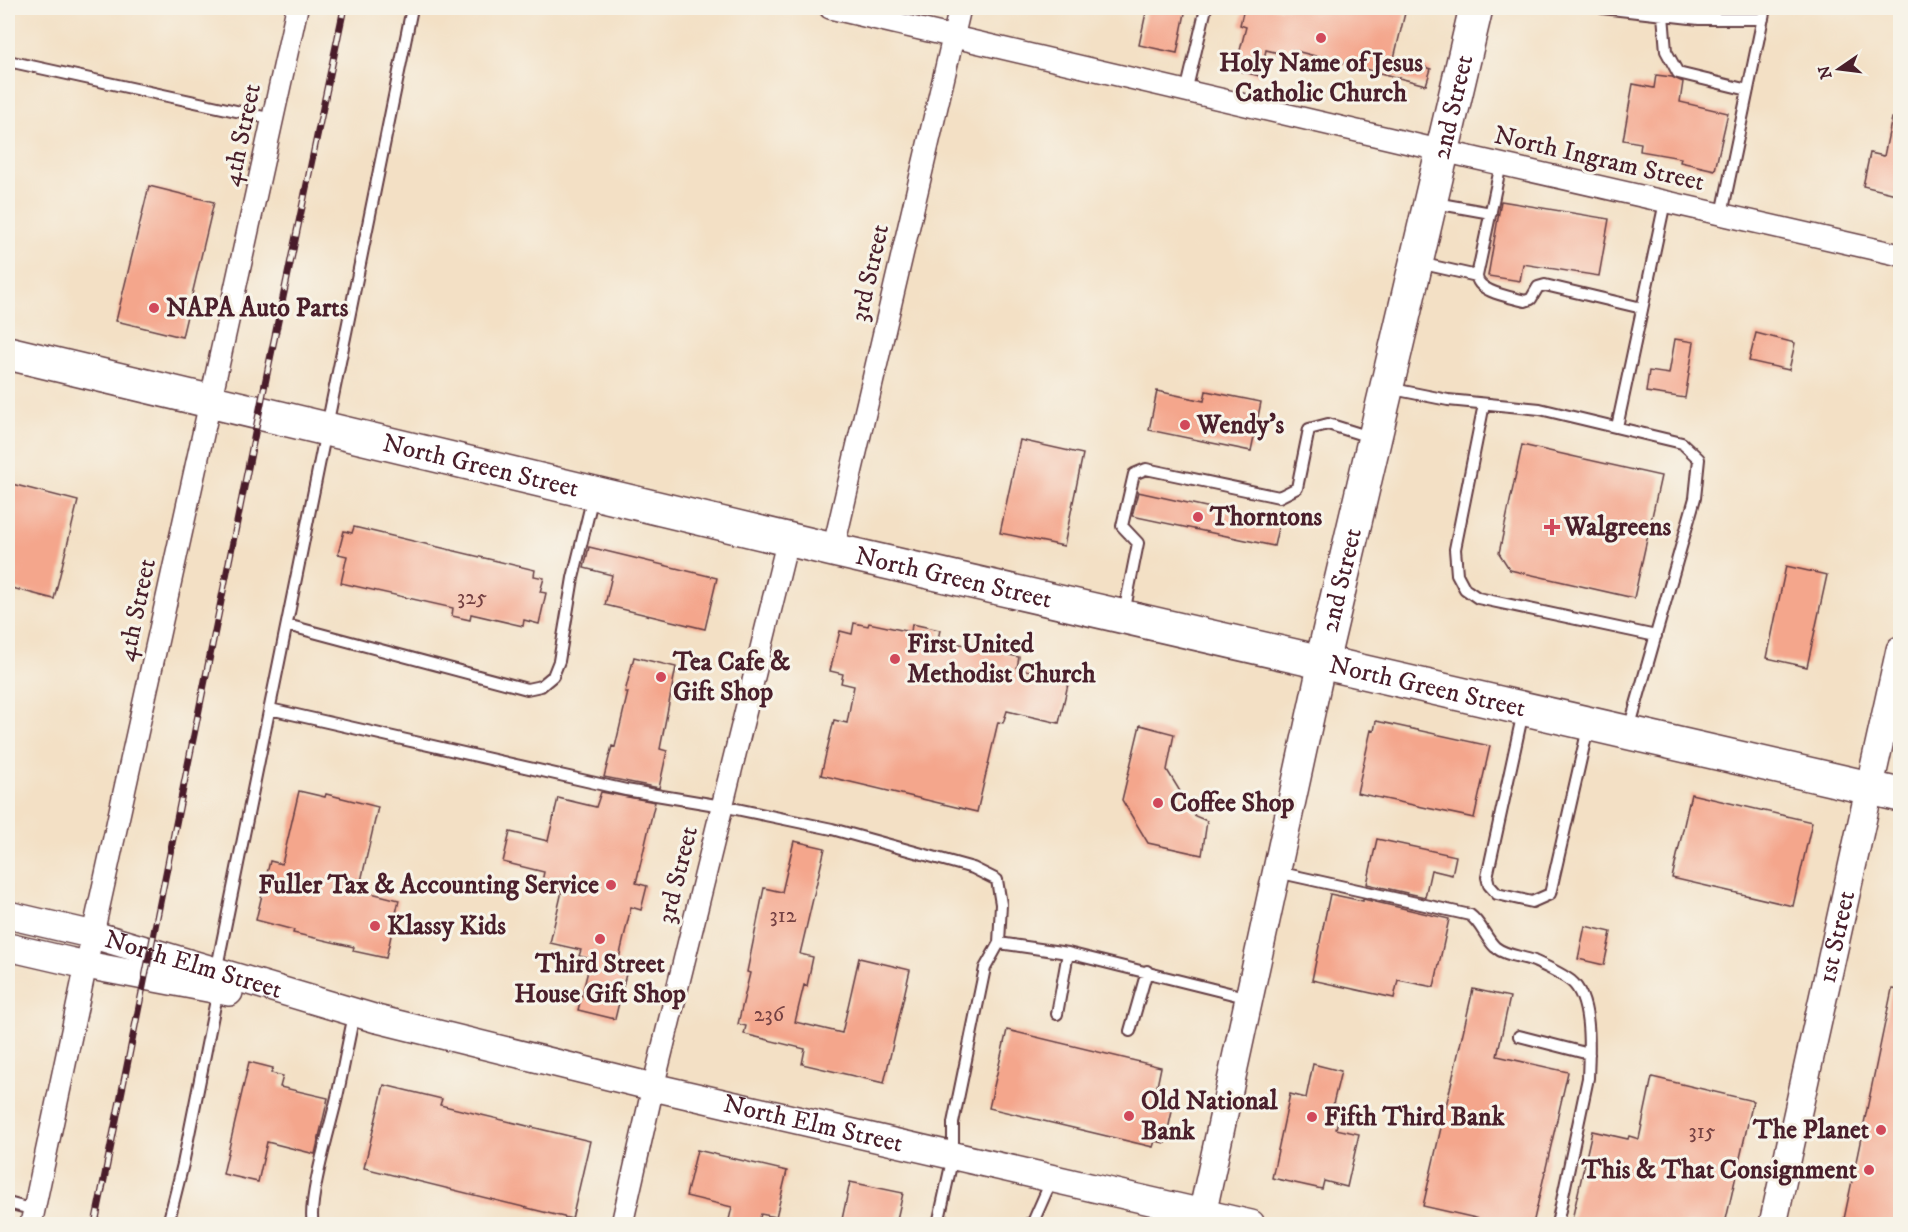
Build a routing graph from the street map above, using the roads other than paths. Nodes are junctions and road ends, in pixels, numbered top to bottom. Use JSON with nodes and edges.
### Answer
{"nodes":[{"id":1,"x":297,"y":8,"type":"edge"},
{"id":2,"x":412,"y":8,"type":"edge"},
{"id":3,"x":830,"y":8,"type":"edge"},
{"id":4,"x":960,"y":8,"type":"edge"},
{"id":5,"x":1206,"y":8,"type":"edge"},
{"id":6,"x":1476,"y":8,"type":"edge"},
{"id":7,"x":1602,"y":8,"type":"edge"},
{"id":8,"x":1765,"y":8,"type":"edge"},
{"id":9,"x":1663,"y":15,"type":"junction"},
{"id":10,"x":1763,"y":19,"type":"junction"},
{"id":11,"x":953,"y":38,"type":"junction"},
{"id":12,"x":8,"y":61,"type":"edge"},
{"id":13,"x":1748,"y":90,"type":"junction"},
{"id":14,"x":1186,"y":92,"type":"junction"},
{"id":15,"x":273,"y":120,"type":"junction"},
{"id":16,"x":1443,"y":151,"type":"junction"},
{"id":17,"x":1501,"y":164,"type":"junction"},
{"id":18,"x":1431,"y":202,"type":"junction"},
{"id":19,"x":1665,"y":202,"type":"junction"},
{"id":20,"x":1491,"y":213,"type":"junction"},
{"id":21,"x":1722,"y":214,"type":"junction"},
{"id":22,"x":1900,"y":255,"type":"edge"},
{"id":23,"x":1417,"y":263,"type":"junction"},
{"id":24,"x":1477,"y":276,"type":"junction"},
{"id":25,"x":1642,"y":308,"type":"junction"},
{"id":26,"x":8,"y":353,"type":"edge"},
{"id":27,"x":1387,"y":388,"type":"junction"},
{"id":28,"x":211,"y":401,"type":"junction"},
{"id":29,"x":1484,"y":404,"type":"junction"},
{"id":30,"x":1617,"y":427,"type":"junction"},
{"id":31,"x":328,"y":429,"type":"junction"},
{"id":32,"x":1375,"y":438,"type":"junction"},
{"id":33,"x":593,"y":492,"type":"junction"},
{"id":34,"x":788,"y":539,"type":"junction"},
{"id":35,"x":833,"y":550,"type":"junction"},
{"id":36,"x":1124,"y":617,"type":"junction"},
{"id":37,"x":287,"y":625,"type":"junction"},
{"id":38,"x":1656,"y":636,"type":"junction"},
{"id":39,"x":1900,"y":650,"type":"edge"},
{"id":40,"x":1323,"y":662,"type":"junction"},
{"id":41,"x":270,"y":708,"type":"junction"},
{"id":42,"x":1524,"y":708,"type":"junction"},
{"id":43,"x":1588,"y":723,"type":"junction"},
{"id":44,"x":1628,"y":732,"type":"junction"},
{"id":45,"x":1885,"y":792,"type":"edge"},
{"id":46,"x":722,"y":806,"type":"junction"},
{"id":47,"x":1277,"y":872,"type":"junction"},
{"id":48,"x":8,"y":915,"type":"edge"},
{"id":49,"x":94,"y":935,"type":"junction"},
{"id":50,"x":999,"y":943,"type":"junction"},
{"id":51,"x":8,"y":947,"type":"edge"},
{"id":52,"x":1068,"y":953,"type":"junction"},
{"id":53,"x":86,"y":965,"type":"junction"},
{"id":54,"x":1147,"y":971,"type":"junction"},
{"id":55,"x":217,"y":981,"type":"junction"},
{"id":56,"x":1249,"y":998,"type":"junction"},
{"id":57,"x":1057,"y":1014,"type":"dead end"},
{"id":58,"x":365,"y":1017,"type":"junction"},
{"id":59,"x":1130,"y":1031,"type":"dead end"},
{"id":60,"x":1520,"y":1036,"type":"dead end"},
{"id":61,"x":1589,"y":1054,"type":"junction"},
{"id":62,"x":653,"y":1087,"type":"junction"},
{"id":63,"x":953,"y":1156,"type":"junction"},
{"id":64,"x":1052,"y":1179,"type":"junction"},
{"id":65,"x":8,"y":1203,"type":"edge"},
{"id":66,"x":33,"y":1217,"type":"edge"},
{"id":67,"x":1201,"y":1219,"type":"edge"},
{"id":68,"x":168,"y":1224,"type":"edge"},
{"id":69,"x":313,"y":1224,"type":"edge"},
{"id":70,"x":622,"y":1224,"type":"edge"},
{"id":71,"x":938,"y":1224,"type":"edge"},
{"id":72,"x":1028,"y":1224,"type":"edge"},
{"id":73,"x":1251,"y":1224,"type":"edge"},
{"id":74,"x":1557,"y":1224,"type":"edge"},
{"id":75,"x":1773,"y":1224,"type":"edge"}],
"edges":[{"from":1,"to":15,"type":"street","name":"4th Street"},
{"from":2,"to":31,"type":"lane"},
{"from":3,"to":11,"type":"street","name":"North Ingram Street"},
{"from":4,"to":11,"type":"street","name":"3rd Street"},
{"from":5,"to":14,"type":"lane"},
{"from":6,"to":16,"type":"main road","name":"2nd Street"},
{"from":7,"to":9,"type":"lane"},
{"from":8,"to":10,"type":"lane"},
{"from":9,"to":10,"type":"lane"},
{"from":9,"to":13,"type":"lane"},
{"from":10,"to":13,"type":"lane"},
{"from":11,"to":14,"type":"street","name":"North Ingram Street"},
{"from":11,"to":35,"type":"street","name":"3rd Street"},
{"from":12,"to":15,"type":"lane"},
{"from":13,"to":21,"type":"lane"},
{"from":14,"to":16,"type":"street","name":"North Ingram Street"},
{"from":15,"to":28,"type":"street","name":"4th Street"},
{"from":16,"to":17,"type":"street","name":"North Ingram Street"},
{"from":16,"to":18,"type":"main road","name":"2nd Street"},
{"from":17,"to":19,"type":"street","name":"North Ingram Street"},
{"from":17,"to":20,"type":"lane"},
{"from":18,"to":20,"type":"lane"},
{"from":18,"to":23,"type":"main road","name":"2nd Street"},
{"from":19,"to":21,"type":"street","name":"North Ingram Street"},
{"from":19,"to":25,"type":"lane"},
{"from":20,"to":24,"type":"lane"},
{"from":21,"to":22,"type":"street","name":"North Ingram Street"},
{"from":23,"to":24,"type":"lane"},
{"from":23,"to":27,"type":"main road","name":"2nd Street"},
{"from":24,"to":25,"type":"lane"},
{"from":25,"to":30,"type":"lane"},
{"from":26,"to":28,"type":"main road","name":"North Green Street"},
{"from":27,"to":29,"type":"lane"},
{"from":27,"to":32,"type":"main road","name":"2nd Street"},
{"from":28,"to":31,"type":"main road","name":"North Green Street"},
{"from":28,"to":49,"type":"street","name":"4th Street"},
{"from":29,"to":30,"type":"lane"},
{"from":29,"to":38,"type":"lane"},
{"from":30,"to":38,"type":"lane"},
{"from":31,"to":33,"type":"main road","name":"North Green Street"},
{"from":31,"to":37,"type":"lane"},
{"from":32,"to":36,"type":"lane"},
{"from":32,"to":40,"type":"main road","name":"2nd Street"},
{"from":33,"to":34,"type":"main road","name":"North Green Street"},
{"from":33,"to":37,"type":"lane"},
{"from":34,"to":35,"type":"main road","name":"North Green Street"},
{"from":34,"to":46,"type":"street","name":"3rd Street"},
{"from":35,"to":36,"type":"main road","name":"North Green Street"},
{"from":36,"to":40,"type":"main road","name":"North Green Street"},
{"from":37,"to":41,"type":"lane"},
{"from":38,"to":44,"type":"lane"},
{"from":39,"to":45,"type":"street","name":"1st Street"},
{"from":40,"to":42,"type":"main road","name":"North Green Street"},
{"from":40,"to":47,"type":"street","name":"2nd Street"},
{"from":41,"to":46,"type":"lane"},
{"from":41,"to":55,"type":"lane"},
{"from":42,"to":43,"type":"main road","name":"North Green Street"},
{"from":42,"to":43,"type":"lane"},
{"from":43,"to":44,"type":"main road","name":"North Green Street"},
{"from":44,"to":45,"type":"main road","name":"North Green Street"},
{"from":45,"to":75,"type":"street","name":"1st Street"},
{"from":46,"to":50,"type":"lane"},
{"from":46,"to":62,"type":"street","name":"3rd Street"},
{"from":47,"to":56,"type":"street","name":"2nd Street"},
{"from":47,"to":61,"type":"lane"},
{"from":48,"to":49,"type":"street","name":"North Elm Street"},
{"from":49,"to":53,"type":"street","name":"4th Street"},
{"from":49,"to":55,"type":"street","name":"North Elm Street"},
{"from":50,"to":52,"type":"lane"},
{"from":50,"to":63,"type":"lane"},
{"from":51,"to":53,"type":"street","name":"North Elm Street"},
{"from":52,"to":54,"type":"lane"},
{"from":52,"to":57,"type":"lane"},
{"from":53,"to":55,"type":"street","name":"North Elm Street"},
{"from":53,"to":66,"type":"street","name":"4th Street"},
{"from":54,"to":56,"type":"lane"},
{"from":54,"to":59,"type":"lane"},
{"from":55,"to":58,"type":"street","name":"North Elm Street"},
{"from":55,"to":68,"type":"lane"},
{"from":56,"to":67,"type":"street","name":"2nd Street"},
{"from":58,"to":62,"type":"street","name":"North Elm Street"},
{"from":58,"to":69,"type":"lane"},
{"from":60,"to":61,"type":"lane"},
{"from":61,"to":74,"type":"lane"},
{"from":62,"to":63,"type":"street","name":"North Elm Street"},
{"from":62,"to":70,"type":"street","name":"3rd Street"},
{"from":63,"to":64,"type":"street","name":"North Elm Street"},
{"from":63,"to":71,"type":"lane"},
{"from":64,"to":67,"type":"street","name":"North Elm Street"},
{"from":64,"to":72,"type":"lane"},
{"from":65,"to":66,"type":"lane"},
{"from":67,"to":73,"type":"street","name":"North Elm Street"}]}
